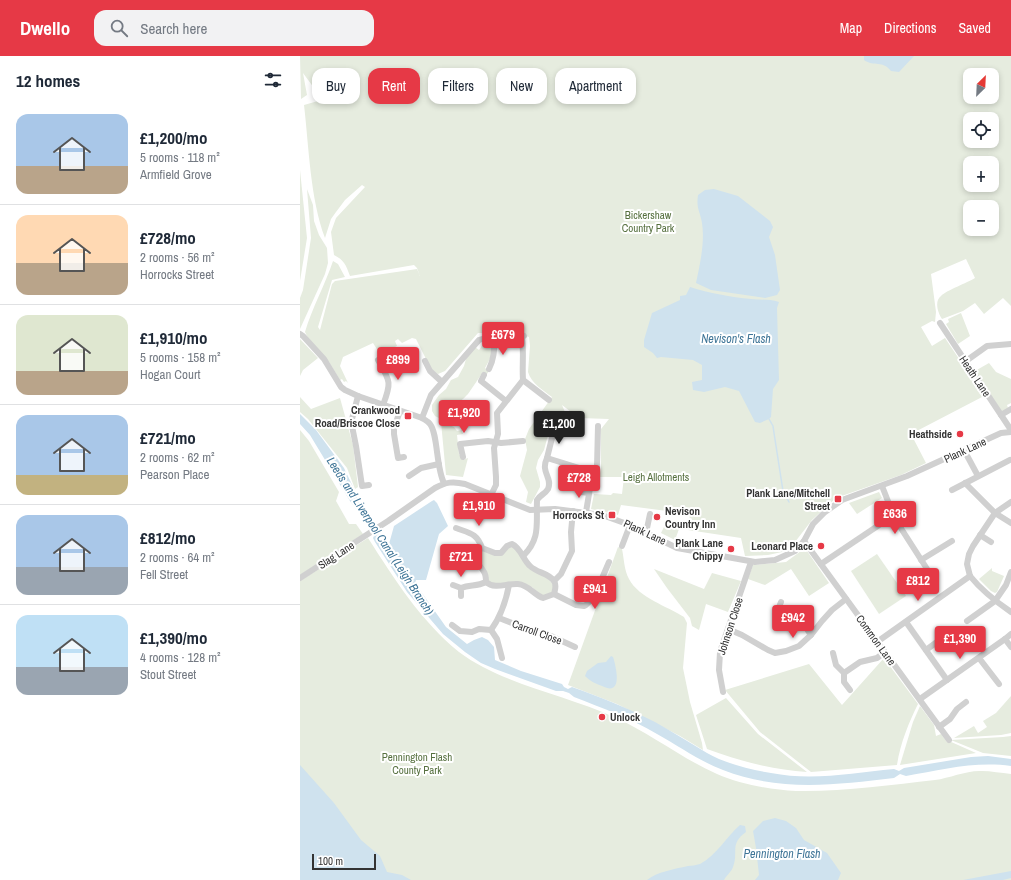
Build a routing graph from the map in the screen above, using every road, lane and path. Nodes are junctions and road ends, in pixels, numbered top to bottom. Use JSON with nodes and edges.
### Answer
{"nodes":[{"id":1,"x":940,"y":323,"type":"dead end"},
{"id":2,"x":300,"y":334,"type":"edge"},
{"id":3,"x":494,"y":338,"type":"junction"},
{"id":4,"x":1011,"y":344,"type":"edge"},
{"id":5,"x":378,"y":360,"type":"dead end"},
{"id":6,"x":425,"y":361,"type":"dead end"},
{"id":7,"x":966,"y":361,"type":"junction"},
{"id":8,"x":489,"y":369,"type":"dead end"},
{"id":9,"x":484,"y":375,"type":"dead end"},
{"id":10,"x":523,"y":380,"type":"junction"},
{"id":11,"x":442,"y":382,"type":"junction"},
{"id":12,"x":358,"y":396,"type":"junction"},
{"id":13,"x":549,"y":400,"type":"dead end"},
{"id":14,"x":506,"y":401,"type":"junction"},
{"id":15,"x":383,"y":405,"type":"junction"},
{"id":16,"x":1011,"y":409,"type":"edge"},
{"id":17,"x":400,"y":411,"type":"junction"},
{"id":18,"x":1001,"y":415,"type":"junction"},
{"id":19,"x":422,"y":418,"type":"junction"},
{"id":20,"x":564,"y":425,"type":"dead end"},
{"id":21,"x":598,"y":426,"type":"dead end"},
{"id":22,"x":1011,"y":431,"type":"edge"},
{"id":23,"x":460,"y":436,"type":"dead end"},
{"id":24,"x":523,"y":441,"type":"dead end"},
{"id":25,"x":496,"y":442,"type":"junction"},
{"id":26,"x":460,"y":444,"type":"junction"},
{"id":27,"x":964,"y":450,"type":"junction"},
{"id":28,"x":463,"y":457,"type":"dead end"},
{"id":29,"x":398,"y":458,"type":"dead end"},
{"id":30,"x":547,"y":458,"type":"junction"},
{"id":31,"x":1006,"y":460,"type":"dead end"},
{"id":32,"x":438,"y":464,"type":"junction"},
{"id":33,"x":409,"y":476,"type":"dead end"},
{"id":34,"x":978,"y":476,"type":"junction"},
{"id":35,"x":444,"y":483,"type":"junction"},
{"id":36,"x":965,"y":483,"type":"junction"},
{"id":37,"x":369,"y":485,"type":"dead end"},
{"id":38,"x":882,"y":486,"type":"junction"},
{"id":39,"x":952,"y":490,"type":"dead end"},
{"id":40,"x":580,"y":492,"type":"dead end"},
{"id":41,"x":491,"y":495,"type":"junction"},
{"id":42,"x":1011,"y":502,"type":"edge"},
{"id":43,"x":537,"y":510,"type":"junction"},
{"id":44,"x":573,"y":511,"type":"junction"},
{"id":45,"x":586,"y":512,"type":"junction"},
{"id":46,"x":995,"y":513,"type":"junction"},
{"id":47,"x":650,"y":514,"type":"dead end"},
{"id":48,"x":894,"y":515,"type":"junction"},
{"id":49,"x":1011,"y":523,"type":"edge"},
{"id":50,"x":630,"y":525,"type":"junction"},
{"id":51,"x":456,"y":528,"type":"dead end"},
{"id":52,"x":646,"y":533,"type":"junction"},
{"id":53,"x":980,"y":535,"type":"junction"},
{"id":54,"x":804,"y":540,"type":"junction"},
{"id":55,"x":952,"y":541,"type":"dead end"},
{"id":56,"x":991,"y":542,"type":"dead end"},
{"id":57,"x":622,"y":546,"type":"dead end"},
{"id":58,"x":482,"y":548,"type":"junction"},
{"id":59,"x":523,"y":556,"type":"junction"},
{"id":60,"x":921,"y":560,"type":"junction"},
{"id":61,"x":609,"y":562,"type":"dead end"},
{"id":62,"x":751,"y":562,"type":"junction"},
{"id":63,"x":821,"y":564,"type":"junction"},
{"id":64,"x":929,"y":572,"type":"dead end"},
{"id":65,"x":1011,"y":572,"type":"edge"},
{"id":66,"x":970,"y":576,"type":"junction"},
{"id":67,"x":300,"y":578,"type":"edge"},
{"id":68,"x":554,"y":580,"type":"junction"},
{"id":69,"x":486,"y":582,"type":"junction"},
{"id":70,"x":453,"y":585,"type":"dead end"},
{"id":71,"x":509,"y":585,"type":"junction"},
{"id":72,"x":461,"y":588,"type":"junction"},
{"id":73,"x":554,"y":594,"type":"junction"},
{"id":74,"x":461,"y":596,"type":"dead end"},
{"id":75,"x":846,"y":599,"type":"junction"},
{"id":76,"x":995,"y":601,"type":"junction"},
{"id":77,"x":781,"y":602,"type":"dead end"},
{"id":78,"x":1011,"y":612,"type":"edge"},
{"id":79,"x":499,"y":618,"type":"junction"},
{"id":80,"x":967,"y":621,"type":"dead end"},
{"id":81,"x":906,"y":622,"type":"junction"},
{"id":82,"x":452,"y":625,"type":"dead end"},
{"id":83,"x":728,"y":629,"type":"junction"},
{"id":84,"x":491,"y":630,"type":"junction"},
{"id":85,"x":1011,"y":634,"type":"edge"},
{"id":86,"x":811,"y":635,"type":"junction"},
{"id":87,"x":941,"y":638,"type":"dead end"},
{"id":88,"x":1005,"y":639,"type":"junction"},
{"id":89,"x":877,"y":642,"type":"junction"},
{"id":90,"x":575,"y":647,"type":"dead end"},
{"id":91,"x":1011,"y":647,"type":"edge"},
{"id":92,"x":926,"y":650,"type":"junction"},
{"id":93,"x":885,"y":652,"type":"junction"},
{"id":94,"x":833,"y":653,"type":"dead end"},
{"id":95,"x":502,"y":658,"type":"dead end"},
{"id":96,"x":979,"y":658,"type":"junction"},
{"id":97,"x":844,"y":673,"type":"junction"},
{"id":98,"x":947,"y":680,"type":"junction"},
{"id":99,"x":999,"y":684,"type":"dead end"},
{"id":100,"x":850,"y":690,"type":"dead end"},
{"id":101,"x":723,"y":692,"type":"dead end"},
{"id":102,"x":920,"y":700,"type":"junction"},
{"id":103,"x":966,"y":702,"type":"dead end"},
{"id":104,"x":939,"y":727,"type":"junction"},
{"id":105,"x":949,"y":740,"type":"dead end"}],
"edges":[{"from":1,"to":7,"type":"street","name":"Heath Lane"},
{"from":2,"to":12,"type":"street"},
{"from":3,"to":8,"type":"street"},
{"from":3,"to":10,"type":"street"},
{"from":3,"to":11,"type":"street"},
{"from":4,"to":7,"type":"street"},
{"from":5,"to":15,"type":"street"},
{"from":6,"to":11,"type":"street"},
{"from":7,"to":18,"type":"street","name":"Heath Lane"},
{"from":9,"to":14,"type":"street"},
{"from":10,"to":13,"type":"street"},
{"from":10,"to":14,"type":"street"},
{"from":11,"to":19,"type":"street"},
{"from":12,"to":15,"type":"street"},
{"from":12,"to":37,"type":"street"},
{"from":14,"to":25,"type":"street"},
{"from":15,"to":17,"type":"street"},
{"from":16,"to":18,"type":"street"},
{"from":17,"to":19,"type":"street"},
{"from":17,"to":29,"type":"street"},
{"from":18,"to":22,"type":"street","name":"Heath Lane"},
{"from":19,"to":32,"type":"street"},
{"from":20,"to":30,"type":"street"},
{"from":21,"to":30,"type":"street"},
{"from":22,"to":27,"type":"street","name":"Plank Lane"},
{"from":23,"to":26,"type":"street"},
{"from":24,"to":25,"type":"street"},
{"from":25,"to":26,"type":"street"},
{"from":25,"to":41,"type":"street"},
{"from":26,"to":28,"type":"street"},
{"from":27,"to":34,"type":"street"},
{"from":27,"to":38,"type":"street","name":"Plank Lane"},
{"from":30,"to":43,"type":"street"},
{"from":31,"to":34,"type":"street"},
{"from":32,"to":33,"type":"street"},
{"from":32,"to":35,"type":"street"},
{"from":34,"to":36,"type":"street"},
{"from":35,"to":41,"type":"street","name":"Plank Lane"},
{"from":35,"to":67,"type":"street","name":"Slag Lane"},
{"from":36,"to":39,"type":"street"},
{"from":36,"to":46,"type":"street"},
{"from":38,"to":48,"type":"street"},
{"from":38,"to":54,"type":"street","name":"Plank Lane"},
{"from":40,"to":45,"type":"street"},
{"from":41,"to":43,"type":"street","name":"Plank Lane"},
{"from":42,"to":46,"type":"street"},
{"from":43,"to":44,"type":"street","name":"Plank Lane"},
{"from":43,"to":59,"type":"street"},
{"from":44,"to":45,"type":"street","name":"Plank Lane"},
{"from":44,"to":68,"type":"street"},
{"from":45,"to":50,"type":"street","name":"Plank Lane"},
{"from":46,"to":49,"type":"street"},
{"from":46,"to":53,"type":"street"},
{"from":47,"to":52,"type":"street"},
{"from":48,"to":60,"type":"street"},
{"from":48,"to":63,"type":"street"},
{"from":50,"to":52,"type":"street","name":"Plank Lane"},
{"from":50,"to":57,"type":"street"},
{"from":51,"to":58,"type":"street"},
{"from":52,"to":62,"type":"street","name":"Plank Lane"},
{"from":53,"to":56,"type":"street"},
{"from":53,"to":66,"type":"street"},
{"from":54,"to":62,"type":"street","name":"Plank Lane"},
{"from":54,"to":63,"type":"street","name":"Common Lane"},
{"from":55,"to":60,"type":"street"},
{"from":58,"to":59,"type":"street"},
{"from":58,"to":69,"type":"street"},
{"from":59,"to":68,"type":"street"},
{"from":60,"to":64,"type":"street"},
{"from":61,"to":73,"type":"street"},
{"from":62,"to":83,"type":"street","name":"Johnson Close"},
{"from":63,"to":75,"type":"street","name":"Common Lane"},
{"from":65,"to":76,"type":"street"},
{"from":66,"to":76,"type":"street"},
{"from":66,"to":81,"type":"street"},
{"from":68,"to":73,"type":"street"},
{"from":69,"to":71,"type":"street"},
{"from":69,"to":72,"type":"street"},
{"from":70,"to":72,"type":"street"},
{"from":71,"to":73,"type":"street"},
{"from":71,"to":79,"type":"street"},
{"from":72,"to":74,"type":"street"},
{"from":75,"to":86,"type":"street"},
{"from":75,"to":89,"type":"street","name":"Common Lane"},
{"from":76,"to":78,"type":"street"},
{"from":76,"to":80,"type":"street"},
{"from":77,"to":86,"type":"street"},
{"from":79,"to":84,"type":"street"},
{"from":79,"to":90,"type":"street","name":"Carroll Close"},
{"from":81,"to":89,"type":"street"},
{"from":81,"to":92,"type":"street"},
{"from":82,"to":84,"type":"street"},
{"from":83,"to":86,"type":"street"},
{"from":83,"to":101,"type":"street","name":"Johnson Close"},
{"from":84,"to":95,"type":"street"},
{"from":85,"to":88,"type":"street"},
{"from":87,"to":92,"type":"street"},
{"from":88,"to":91,"type":"street"},
{"from":88,"to":96,"type":"street"},
{"from":89,"to":93,"type":"street","name":"Common Lane"},
{"from":92,"to":98,"type":"street"},
{"from":93,"to":97,"type":"street"},
{"from":93,"to":102,"type":"street","name":"Common Lane"},
{"from":94,"to":97,"type":"street"},
{"from":96,"to":98,"type":"street"},
{"from":96,"to":99,"type":"street"},
{"from":97,"to":100,"type":"street"},
{"from":98,"to":102,"type":"street"},
{"from":102,"to":104,"type":"street","name":"Common Lane"},
{"from":103,"to":104,"type":"street"},
{"from":104,"to":105,"type":"street","name":"Common Lane"}]}
